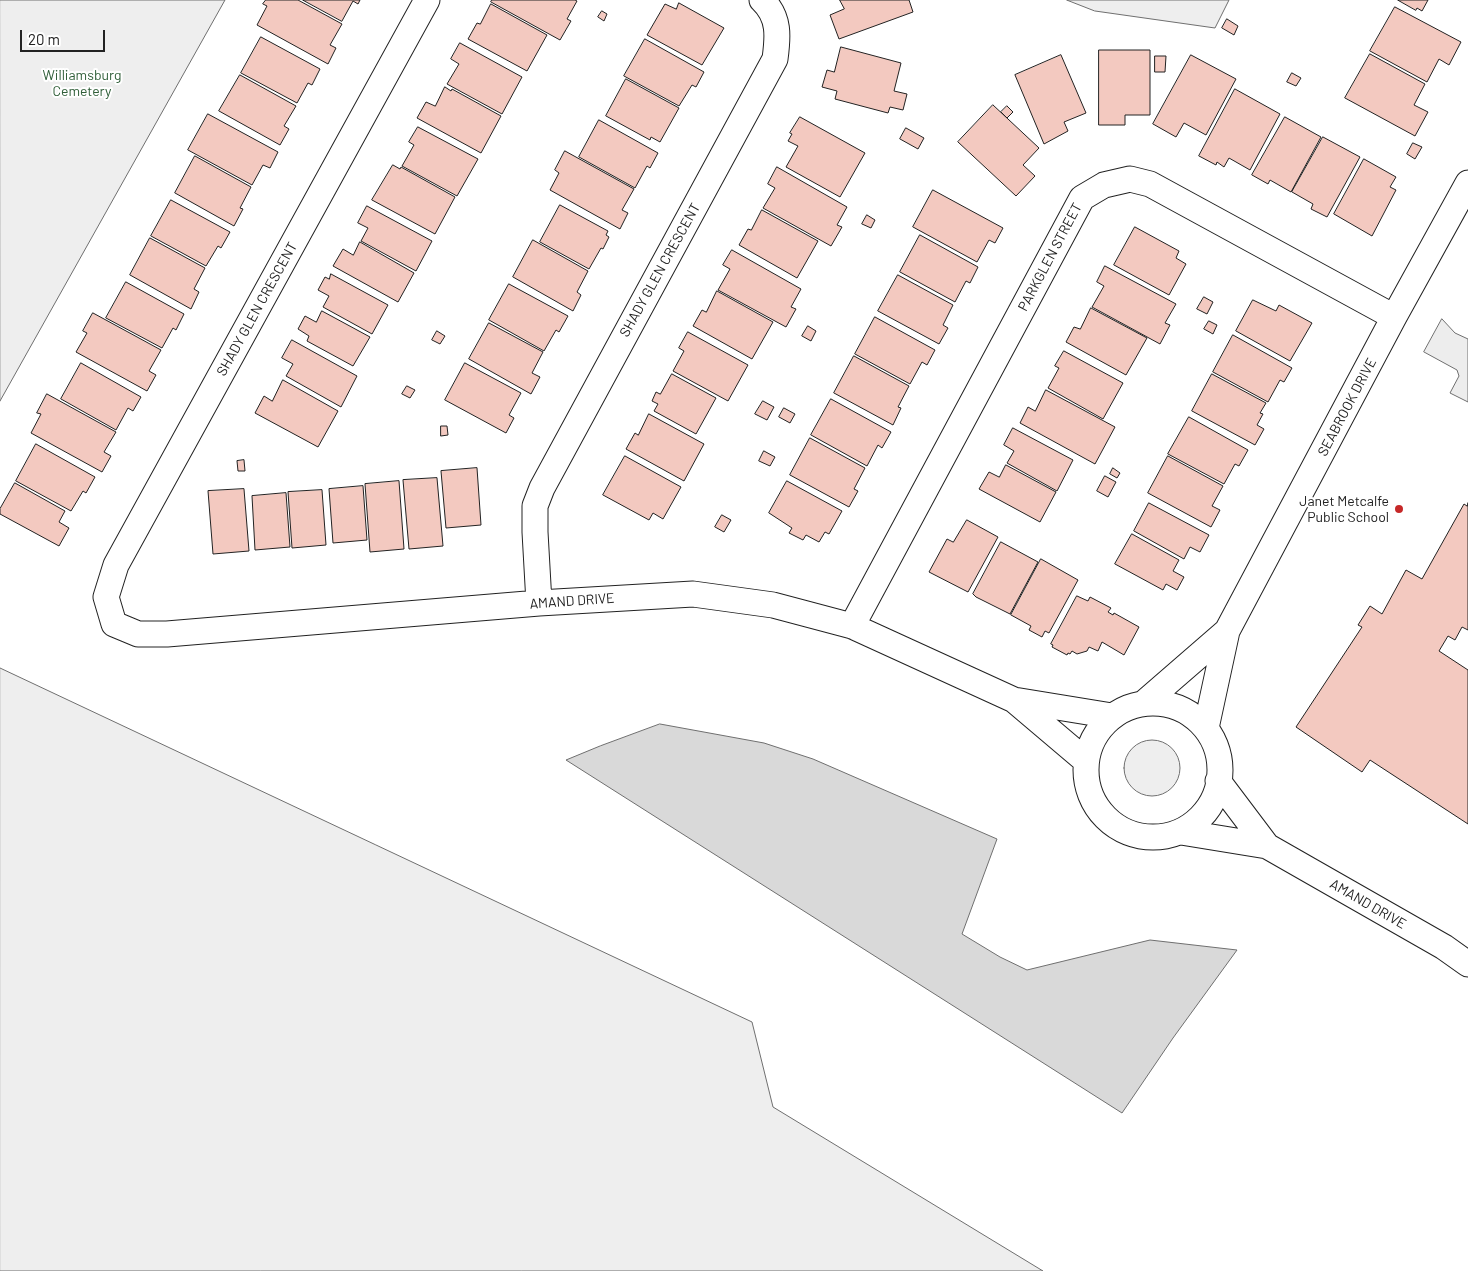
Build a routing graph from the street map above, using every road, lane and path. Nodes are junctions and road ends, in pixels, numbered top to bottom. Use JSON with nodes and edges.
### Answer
{"nodes":[{"id":1,"x":427,"y":0,"type":"edge"},
{"id":2,"x":762,"y":0,"type":"edge"},
{"id":3,"x":1468,"y":183,"type":"edge"},
{"id":4,"x":1394,"y":317,"type":"junction"},
{"id":5,"x":539,"y":603,"type":"junction"},
{"id":6,"x":114,"y":624,"type":"joint"},
{"id":7,"x":852,"y":626,"type":"junction"},
{"id":8,"x":1227,"y":631,"type":"junction"},
{"id":9,"x":1014,"y":700,"type":"junction"},
{"id":10,"x":1144,"y":703,"type":"junction"},
{"id":11,"x":1112,"y":716,"type":"junction"},
{"id":12,"x":1206,"y":728,"type":"junction"},
{"id":13,"x":1086,"y":761,"type":"junction"},
{"id":14,"x":1218,"y":781,"type":"junction"},
{"id":15,"x":1181,"y":832,"type":"junction"},
{"id":16,"x":1266,"y":846,"type":"junction"},
{"id":17,"x":1468,"y":964,"type":"edge"}],
"edges":[{"from":1,"to":6,"type":"street","name":"SHADY GLEN CRESCENT"},
{"from":2,"to":5,"type":"street","name":"SHADY GLEN CRESCENT"},
{"from":3,"to":4,"type":"street","name":"SEABROOK DRIVE"},
{"from":4,"to":7,"type":"street","name":"PARKGLEN STREET"},
{"from":4,"to":8,"type":"street","name":"SEABROOK DRIVE"},
{"from":5,"to":6,"type":"street","name":"AMAND DRIVE"},
{"from":5,"to":7,"type":"street","name":"AMAND DRIVE"},
{"from":7,"to":9,"type":"street","name":"AMAND DRIVE"},
{"from":8,"to":10,"type":"street","name":"SEABROOK DRIVE"},
{"from":8,"to":12,"type":"street","name":"SEABROOK DRIVE"},
{"from":9,"to":11,"type":"street","name":"AMAND DRIVE"},
{"from":9,"to":13,"type":"street","name":"AMAND DRIVE"},
{"from":10,"to":11,"type":"street"},
{"from":10,"to":12,"type":"street"},
{"from":11,"to":13,"type":"street"},
{"from":12,"to":14,"type":"street"},
{"from":13,"to":15,"type":"street"},
{"from":14,"to":15,"type":"street"},
{"from":14,"to":16,"type":"street","name":"AMAND DRIVE"},
{"from":15,"to":16,"type":"street","name":"AMAND DRIVE"},
{"from":16,"to":17,"type":"street","name":"AMAND DRIVE"}]}
